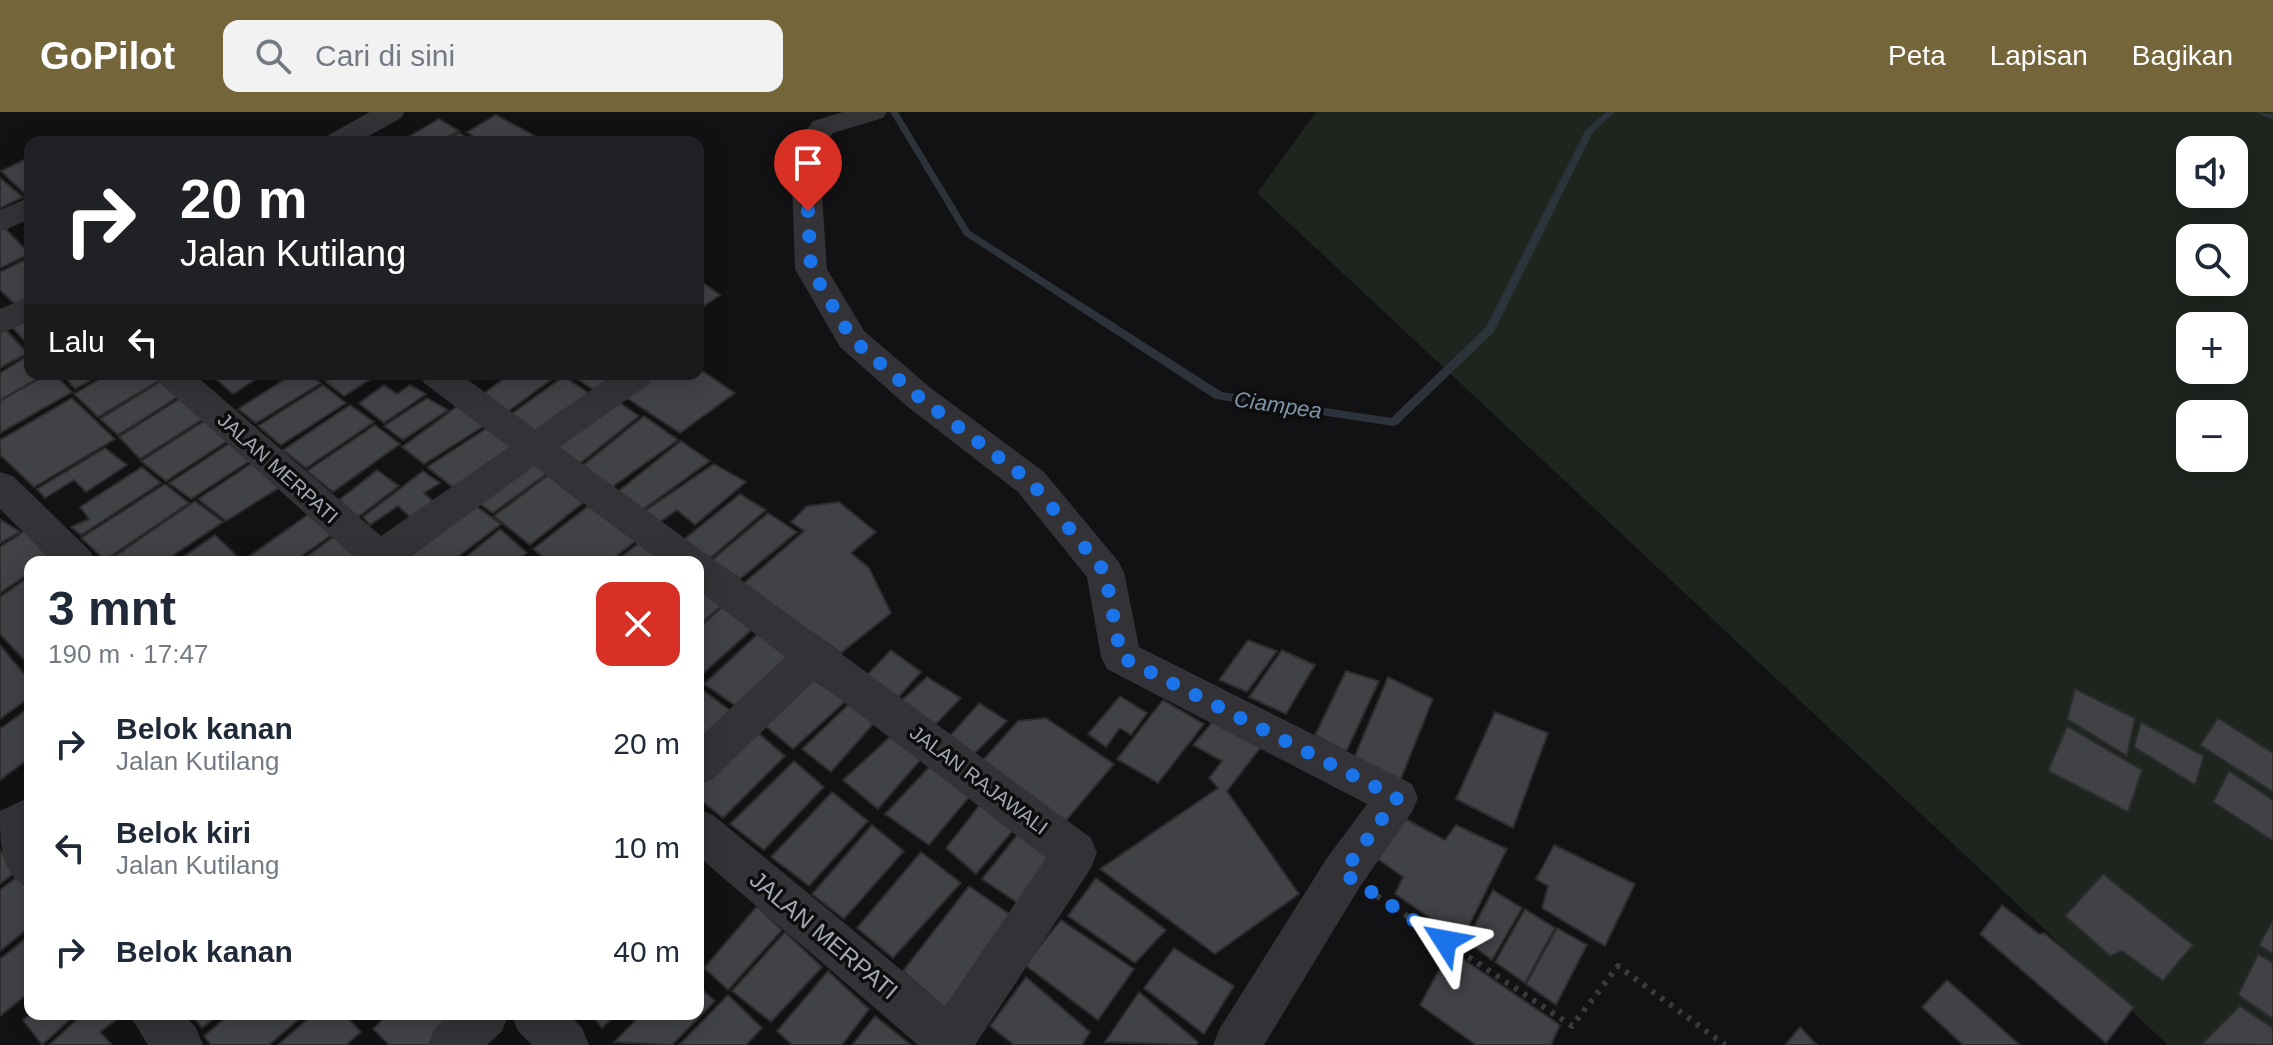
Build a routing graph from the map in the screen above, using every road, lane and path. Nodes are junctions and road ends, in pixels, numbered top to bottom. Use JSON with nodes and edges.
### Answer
{"nodes":[{"id":1,"x":391,"y":112,"type":"edge"},
{"id":2,"x":873,"y":112,"type":"edge"},
{"id":3,"x":352,"y":136,"type":"edge"},
{"id":4,"x":24,"y":210,"type":"edge"},
{"id":5,"x":0,"y":222,"type":"edge"},
{"id":6,"x":24,"y":310,"type":"edge"},
{"id":7,"x":0,"y":323,"type":"edge"},
{"id":8,"x":179,"y":380,"type":"edge"},
{"id":9,"x":444,"y":380,"type":"edge"},
{"id":10,"x":629,"y":380,"type":"edge"},
{"id":11,"x":533,"y":448,"type":"junction"},
{"id":12,"x":0,"y":486,"type":"edge"},
{"id":13,"x":71,"y":556,"type":"edge"},
{"id":14,"x":375,"y":556,"type":"edge"},
{"id":15,"x":384,"y":556,"type":"edge"},
{"id":16,"x":681,"y":556,"type":"edge"},
{"id":17,"x":704,"y":573,"type":"edge"},
{"id":18,"x":815,"y":654,"type":"junction"},
{"id":19,"x":704,"y":760,"type":"edge"},
{"id":20,"x":704,"y":834,"type":"edge"},
{"id":21,"x":1343,"y":873,"type":"junction"},
{"id":22,"x":158,"y":1020,"type":"edge"},
{"id":23,"x":479,"y":1020,"type":"edge"},
{"id":24,"x":541,"y":1020,"type":"edge"},
{"id":25,"x":949,"y":1043,"type":"edge"},
{"id":26,"x":179,"y":1045,"type":"edge"},
{"id":27,"x":452,"y":1045,"type":"edge"},
{"id":28,"x":565,"y":1045,"type":"edge"},
{"id":29,"x":1237,"y":1045,"type":"edge"},
{"id":30,"x":1725,"y":1045,"type":"edge"}],
"edges":[{"from":1,"to":3,"type":"street"},
{"from":2,"to":21,"type":"street"},
{"from":4,"to":5,"type":"street"},
{"from":6,"to":7,"type":"street"},
{"from":8,"to":14,"type":"street","name":"JALAN MERPATI"},
{"from":9,"to":11,"type":"street"},
{"from":10,"to":11,"type":"street"},
{"from":11,"to":15,"type":"street"},
{"from":11,"to":16,"type":"street"},
{"from":12,"to":13,"type":"street"},
{"from":17,"to":18,"type":"street","name":"JALAN RAJAWALI"},
{"from":18,"to":19,"type":"street"},
{"from":18,"to":25,"type":"street","name":"JALAN RAJAWALI"},
{"from":20,"to":25,"type":"street","name":"JALAN MERPATI"},
{"from":21,"to":29,"type":"street"},
{"from":21,"to":30,"type":"path"},
{"from":22,"to":26,"type":"street"},
{"from":23,"to":27,"type":"street"},
{"from":24,"to":28,"type":"street"}]}
